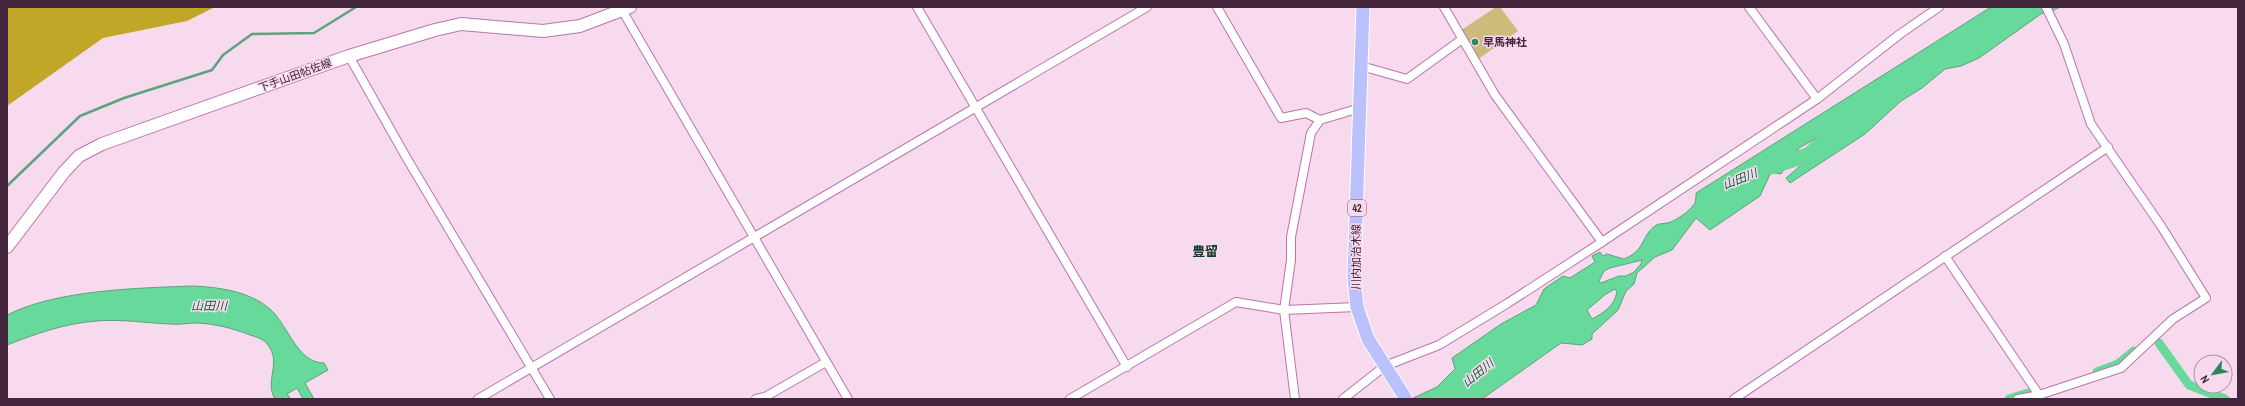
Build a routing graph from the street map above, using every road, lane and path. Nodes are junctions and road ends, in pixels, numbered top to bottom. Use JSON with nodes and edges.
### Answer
{"nodes":[{"id":1,"x":917,"y":7,"type":"edge"},
{"id":2,"x":1147,"y":7,"type":"edge"},
{"id":3,"x":1217,"y":7,"type":"edge"},
{"id":4,"x":1363,"y":7,"type":"edge"},
{"id":5,"x":1444,"y":7,"type":"edge"},
{"id":6,"x":1749,"y":7,"type":"edge"},
{"id":7,"x":1939,"y":7,"type":"edge"},
{"id":8,"x":2046,"y":7,"type":"edge"},
{"id":9,"x":626,"y":8,"type":"edge"},
{"id":10,"x":1461,"y":40,"type":"junction"},
{"id":11,"x":350,"y":56,"type":"junction"},
{"id":12,"x":1360,"y":66,"type":"junction"},
{"id":13,"x":1817,"y":99,"type":"junction"},
{"id":14,"x":1360,"y":108,"type":"junction"},
{"id":15,"x":975,"y":109,"type":"junction"},
{"id":16,"x":1320,"y":120,"type":"junction"},
{"id":17,"x":2108,"y":147,"type":"junction"},
{"id":18,"x":755,"y":238,"type":"junction"},
{"id":19,"x":1602,"y":242,"type":"junction"},
{"id":20,"x":7,"y":247,"type":"edge"},
{"id":21,"x":1945,"y":256,"type":"junction"},
{"id":22,"x":1357,"y":307,"type":"junction"},
{"id":23,"x":1284,"y":310,"type":"junction"},
{"id":24,"x":826,"y":362,"type":"junction"},
{"id":25,"x":1127,"y":367,"type":"junction"},
{"id":26,"x":532,"y":368,"type":"junction"},
{"id":27,"x":1386,"y":368,"type":"junction"},
{"id":28,"x":2039,"y":397,"type":"edge"},
{"id":29,"x":478,"y":399,"type":"edge"},
{"id":30,"x":550,"y":399,"type":"edge"},
{"id":31,"x":756,"y":399,"type":"edge"},
{"id":32,"x":848,"y":399,"type":"edge"},
{"id":33,"x":1070,"y":399,"type":"edge"},
{"id":34,"x":1295,"y":399,"type":"edge"},
{"id":35,"x":1343,"y":399,"type":"edge"},
{"id":36,"x":1406,"y":399,"type":"edge"},
{"id":37,"x":1734,"y":399,"type":"edge"},
{"id":38,"x":2018,"y":399,"type":"edge"}],
"edges":[{"from":1,"to":15,"type":"street"},
{"from":2,"to":15,"type":"street"},
{"from":3,"to":16,"type":"street"},
{"from":4,"to":12,"type":"main road","name":"川内加治木線","number":"42"},
{"from":5,"to":10,"type":"street"},
{"from":6,"to":13,"type":"street"},
{"from":7,"to":13,"type":"street"},
{"from":8,"to":17,"type":"street"},
{"from":9,"to":11,"type":"main road","name":"下手山田帖佐線"},
{"from":9,"to":18,"type":"street"},
{"from":10,"to":12,"type":"street"},
{"from":10,"to":19,"type":"street"},
{"from":11,"to":20,"type":"main road","name":"下手山田帖佐線"},
{"from":11,"to":26,"type":"street"},
{"from":12,"to":14,"type":"main road","name":"川内加治木線","number":"42"},
{"from":13,"to":19,"type":"street"},
{"from":14,"to":16,"type":"street"},
{"from":14,"to":22,"type":"main road","name":"川内加治木線","number":"42"},
{"from":15,"to":18,"type":"street"},
{"from":15,"to":25,"type":"street"},
{"from":16,"to":23,"type":"street"},
{"from":17,"to":21,"type":"street"},
{"from":17,"to":28,"type":"street"},
{"from":18,"to":24,"type":"street"},
{"from":18,"to":26,"type":"street"},
{"from":19,"to":27,"type":"street"},
{"from":21,"to":28,"type":"street"},
{"from":21,"to":37,"type":"street"},
{"from":22,"to":23,"type":"street"},
{"from":22,"to":27,"type":"main road","name":"川内加治木線","number":"42"},
{"from":23,"to":25,"type":"street"},
{"from":23,"to":34,"type":"street"},
{"from":24,"to":31,"type":"street"},
{"from":24,"to":32,"type":"street"},
{"from":25,"to":33,"type":"street"},
{"from":26,"to":29,"type":"street"},
{"from":26,"to":30,"type":"street"},
{"from":27,"to":35,"type":"street"},
{"from":27,"to":36,"type":"main road","name":"川内加治木線","number":"42"},
{"from":28,"to":38,"type":"street"}]}
